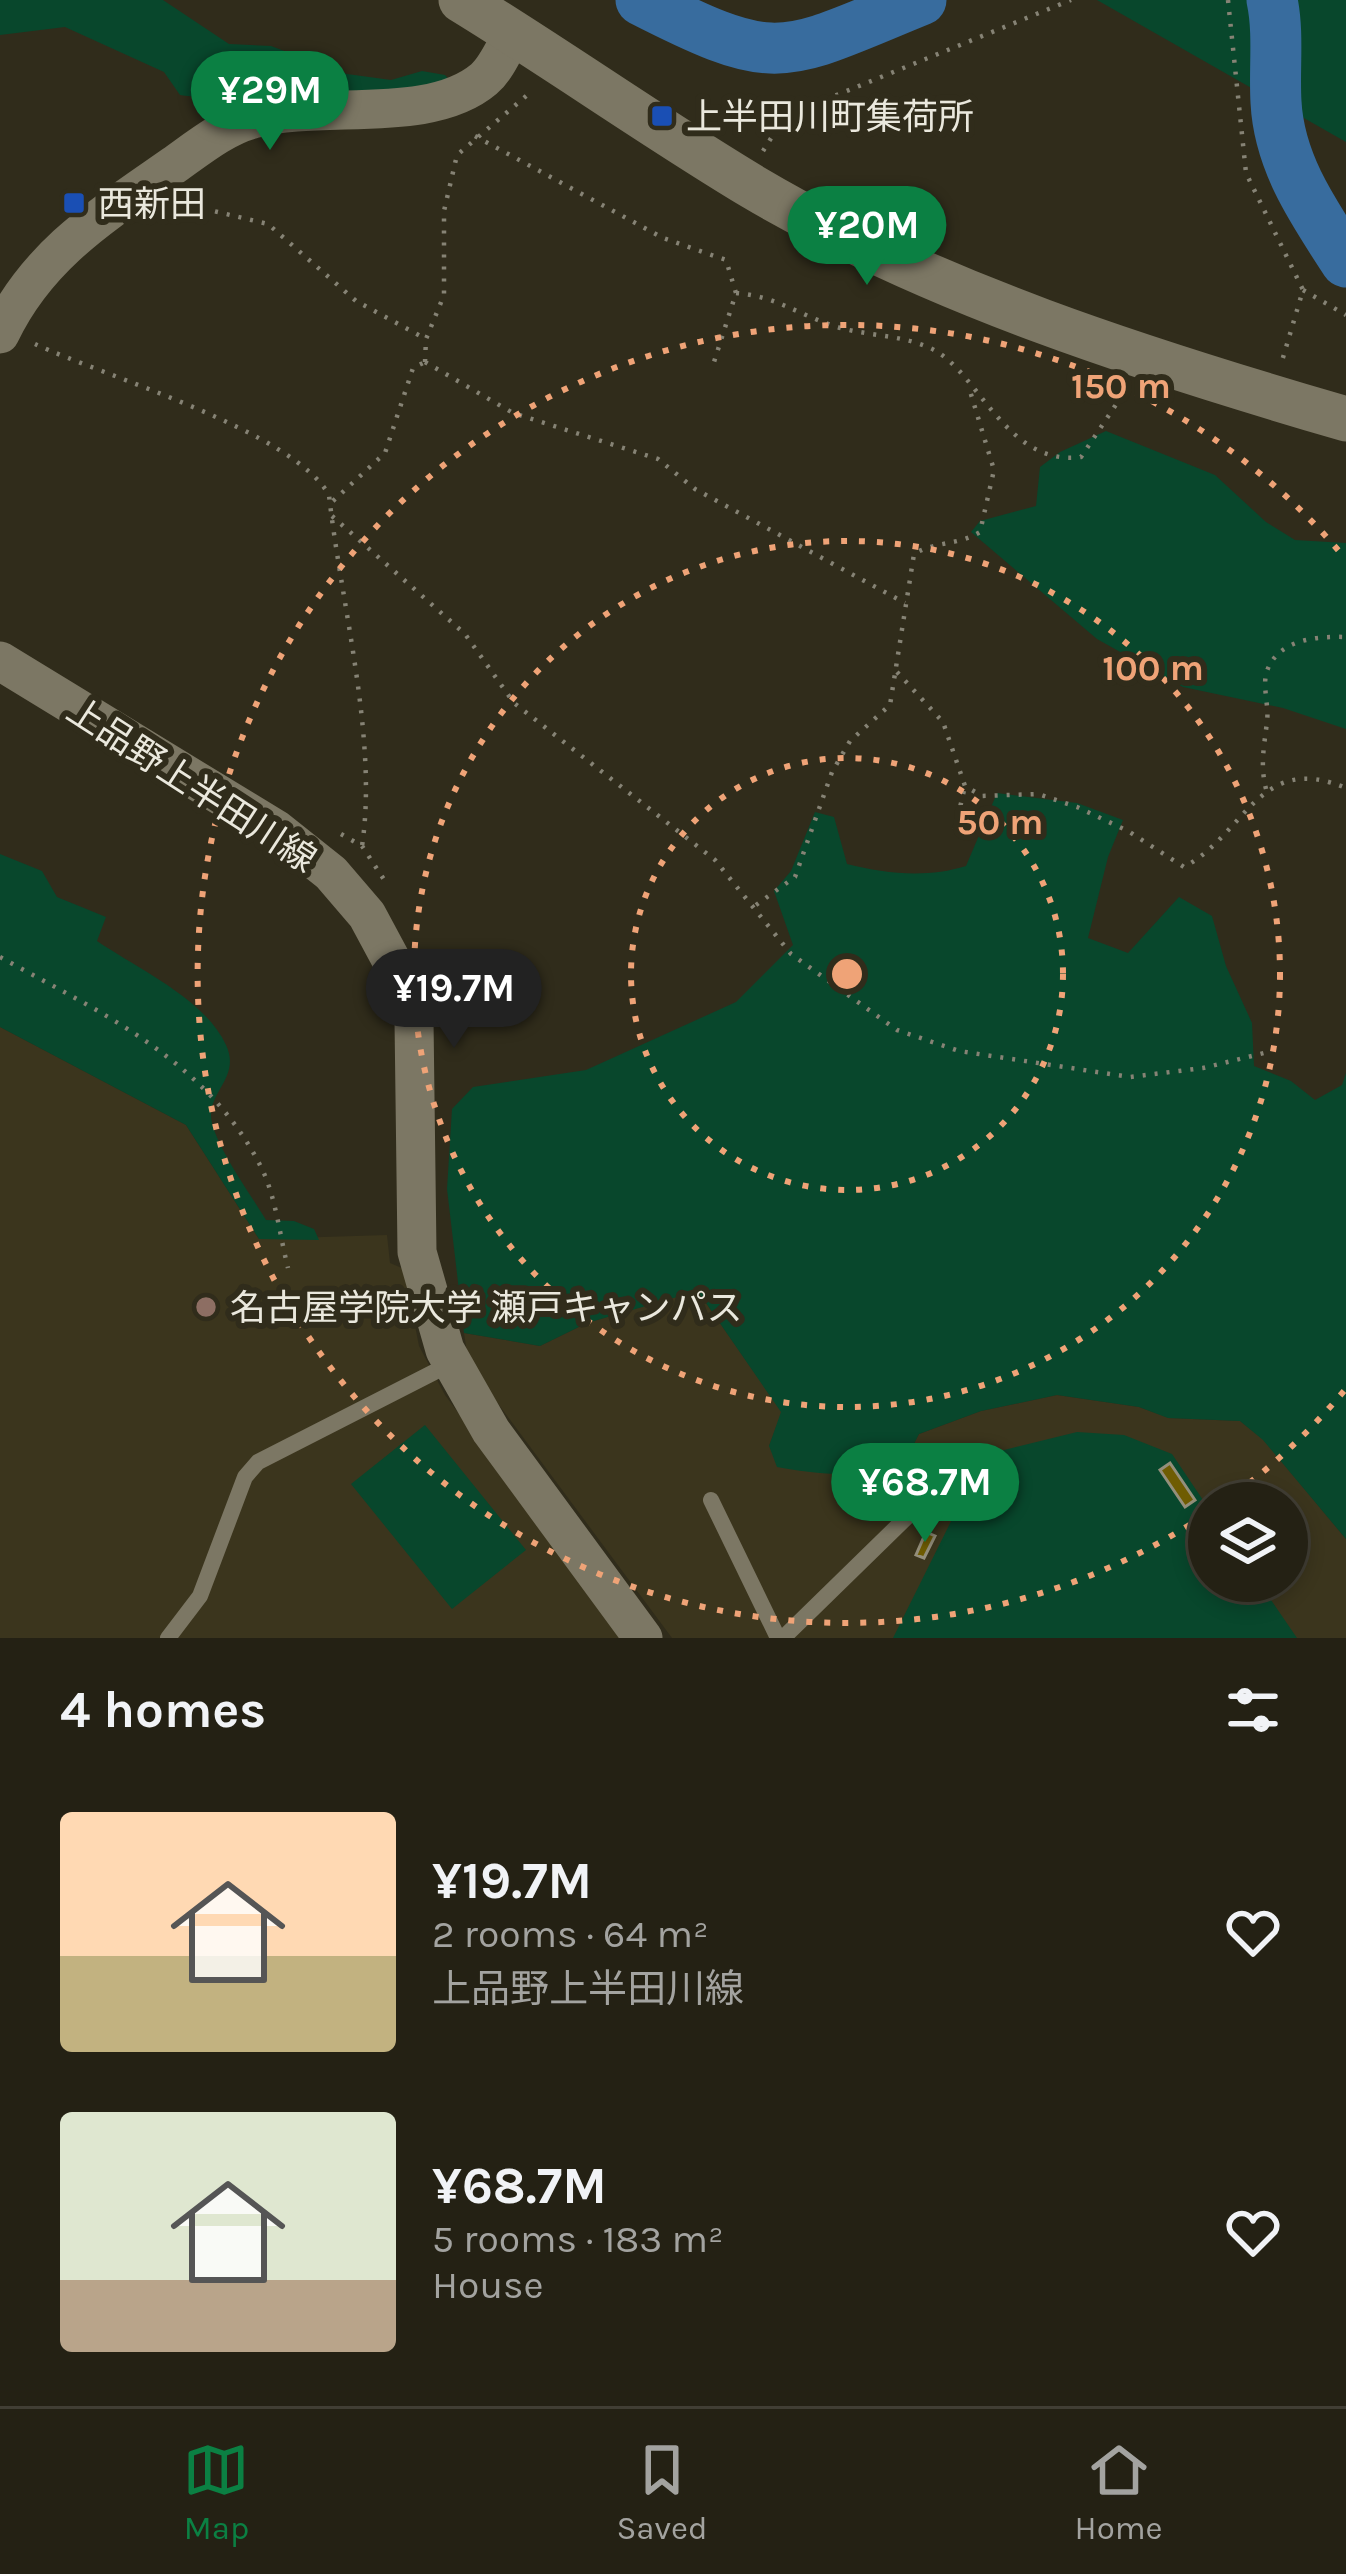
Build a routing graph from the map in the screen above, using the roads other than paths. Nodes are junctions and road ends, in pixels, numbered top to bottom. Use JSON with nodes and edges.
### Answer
{"nodes":[{"id":1,"x":461,"y":0,"type":"edge"},
{"id":2,"x":514,"y":32,"type":"junction"},
{"id":3,"x":1,"y":332,"type":"edge"},
{"id":4,"x":1346,"y":419,"type":"edge"},
{"id":5,"x":0,"y":661,"type":"edge"},
{"id":6,"x":450,"y":1364,"type":"junction"},
{"id":7,"x":711,"y":1500,"type":"dead end"},
{"id":8,"x":911,"y":1514,"type":"dead end"},
{"id":9,"x":168,"y":1638,"type":"edge"},
{"id":10,"x":644,"y":1638,"type":"edge"},
{"id":11,"x":781,"y":1638,"type":"edge"}],
"edges":[{"from":1,"to":2,"type":"main road"},
{"from":2,"to":3,"type":"street"},
{"from":2,"to":4,"type":"main road"},
{"from":5,"to":6,"type":"street","name":"上品野上半田川線"},
{"from":6,"to":9,"type":"lane"},
{"from":6,"to":10,"type":"street","name":"上品野上半田川線"},
{"from":7,"to":11,"type":"lane"},
{"from":8,"to":11,"type":"lane"}]}
